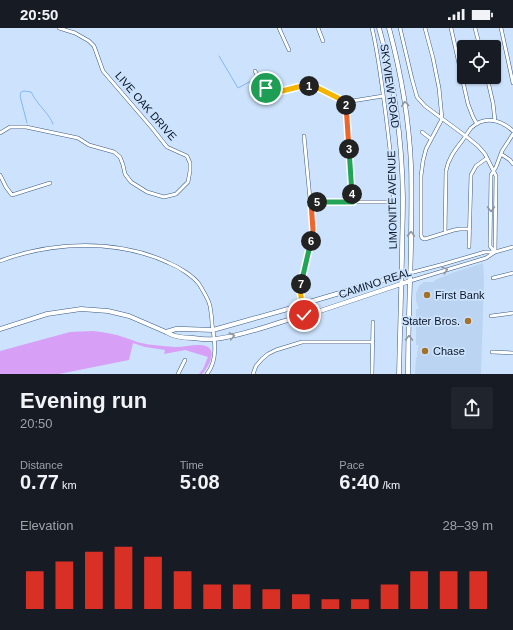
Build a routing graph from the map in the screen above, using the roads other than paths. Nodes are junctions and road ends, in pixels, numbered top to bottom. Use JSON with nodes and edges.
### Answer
{"nodes":[{"id":1,"x":59,"y":28,"type":"edge"},
{"id":2,"x":279,"y":28,"type":"edge"},
{"id":3,"x":318,"y":28,"type":"edge"},
{"id":4,"x":372,"y":28,"type":"edge"},
{"id":5,"x":379,"y":28,"type":"edge"},
{"id":6,"x":389,"y":28,"type":"edge"},
{"id":7,"x":400,"y":28,"type":"edge"},
{"id":8,"x":425,"y":28,"type":"edge"},
{"id":9,"x":451,"y":28,"type":"edge"},
{"id":10,"x":475,"y":28,"type":"edge"},
{"id":11,"x":501,"y":28,"type":"edge"},
{"id":12,"x":478,"y":40,"type":"edge"},
{"id":13,"x":323,"y":41,"type":"dead end"},
{"id":14,"x":289,"y":50,"type":"dead end"},
{"id":15,"x":255,"y":71,"type":"dead end"},
{"id":16,"x":513,"y":83,"type":"edge"},
{"id":17,"x":489,"y":84,"type":"edge"},
{"id":18,"x":383,"y":96,"type":"junction"},
{"id":19,"x":346,"y":102,"type":"junction"},
{"id":20,"x":442,"y":119,"type":"junction"},
{"id":21,"x":495,"y":120,"type":"junction"},
{"id":22,"x":477,"y":124,"type":"junction"},
{"id":23,"x":422,"y":132,"type":"dead end"},
{"id":24,"x":513,"y":132,"type":"edge"},
{"id":25,"x":0,"y":134,"type":"edge"},
{"id":26,"x":304,"y":136,"type":"dead end"},
{"id":27,"x":465,"y":136,"type":"junction"},
{"id":28,"x":431,"y":139,"type":"junction"},
{"id":29,"x":501,"y":154,"type":"junction"},
{"id":30,"x":487,"y":158,"type":"junction"},
{"id":31,"x":513,"y":164,"type":"edge"},
{"id":32,"x":493,"y":171,"type":"junction"},
{"id":33,"x":0,"y":175,"type":"edge"},
{"id":34,"x":50,"y":182,"type":"dead end"},
{"id":35,"x":311,"y":202,"type":"junction"},
{"id":36,"x":353,"y":202,"type":"junction"},
{"id":37,"x":394,"y":202,"type":"junction"},
{"id":38,"x":394,"y":218,"type":"dead end"},
{"id":39,"x":470,"y":229,"type":"junction"},
{"id":40,"x":445,"y":234,"type":"junction"},
{"id":41,"x":469,"y":246,"type":"dead end"},
{"id":42,"x":513,"y":247,"type":"edge"},
{"id":43,"x":495,"y":252,"type":"junction"},
{"id":44,"x":0,"y":261,"type":"edge"},
{"id":45,"x":410,"y":273,"type":"junction"},
{"id":46,"x":513,"y":273,"type":"edge"},
{"id":47,"x":402,"y":275,"type":"junction"},
{"id":48,"x":493,"y":278,"type":"dead end"},
{"id":49,"x":410,"y":281,"type":"junction"},
{"id":50,"x":402,"y":284,"type":"junction"},
{"id":51,"x":302,"y":305,"type":"junction"},
{"id":52,"x":513,"y":313,"type":"edge"},
{"id":53,"x":304,"y":315,"type":"junction"},
{"id":54,"x":491,"y":316,"type":"dead end"},
{"id":55,"x":373,"y":322,"type":"dead end"},
{"id":56,"x":0,"y":329,"type":"edge"},
{"id":57,"x":213,"y":330,"type":"junction"},
{"id":58,"x":166,"y":332,"type":"junction"},
{"id":59,"x":214,"y":339,"type":"junction"},
{"id":60,"x":373,"y":342,"type":"junction"},
{"id":61,"x":492,"y":352,"type":"dead end"},
{"id":62,"x":513,"y":353,"type":"edge"},
{"id":63,"x":186,"y":360,"type":"dead end"},
{"id":64,"x":178,"y":374,"type":"edge"},
{"id":65,"x":207,"y":374,"type":"edge"},
{"id":66,"x":253,"y":374,"type":"edge"},
{"id":67,"x":372,"y":374,"type":"edge"},
{"id":68,"x":399,"y":374,"type":"edge"},
{"id":69,"x":408,"y":374,"type":"edge"}],
"edges":[{"from":1,"to":25,"type":"street","name":"LIVE OAK DRIVE"},
{"from":2,"to":14,"type":"street"},
{"from":3,"to":13,"type":"street"},
{"from":4,"to":18,"type":"street","name":"SKYVIEW ROAD"},
{"from":5,"to":47,"type":"main road","name":"LIMONITE AVENUE"},
{"from":45,"to":6,"type":"main road","name":"LIMONITE AVENUE","one_way":true},
{"from":7,"to":20,"type":"street"},
{"from":8,"to":20,"type":"street"},
{"from":9,"to":22,"type":"street"},
{"from":10,"to":12,"type":"street"},
{"from":11,"to":16,"type":"street"},
{"from":15,"to":19,"type":"street"},
{"from":17,"to":21,"type":"street"},
{"from":18,"to":19,"type":"street"},
{"from":18,"to":37,"type":"street","name":"SKYVIEW ROAD"},
{"from":19,"to":36,"type":"street"},
{"from":20,"to":27,"type":"street"},
{"from":20,"to":28,"type":"street"},
{"from":21,"to":22,"type":"street"},
{"from":21,"to":24,"type":"street"},
{"from":22,"to":27,"type":"street"},
{"from":23,"to":28,"type":"street"},
{"from":24,"to":29,"type":"street"},
{"from":26,"to":35,"type":"street"},
{"from":27,"to":30,"type":"street"},
{"from":27,"to":40,"type":"street"},
{"from":28,"to":40,"type":"street"},
{"from":29,"to":31,"type":"street"},
{"from":29,"to":32,"type":"street"},
{"from":30,"to":32,"type":"street"},
{"from":30,"to":39,"type":"street"},
{"from":32,"to":43,"type":"street"},
{"from":33,"to":34,"type":"street"},
{"from":35,"to":36,"type":"street"},
{"from":35,"to":51,"type":"street"},
{"from":36,"to":37,"type":"street"},
{"from":37,"to":38,"type":"street","name":"SKYVIEW ROAD"},
{"from":39,"to":40,"type":"street"},
{"from":39,"to":41,"type":"street"},
{"from":42,"to":43,"type":"street","name":"CAMINO REAL"},
{"from":43,"to":45,"type":"street","name":"CAMINO REAL"},
{"from":49,"to":43,"type":"street","name":"CAMINO REAL","one_way":true},
{"from":44,"to":57,"type":"street"},
{"from":45,"to":47,"type":"main road","name":"CAMINO REAL"},
{"from":45,"to":49,"type":"main road","name":"LIMONITE AVENUE"},
{"from":46,"to":48,"type":"street"},
{"from":47,"to":50,"type":"main road","name":"LIMONITE AVENUE"},
{"from":47,"to":51,"type":"main road","name":"CAMINO REAL"},
{"from":49,"to":50,"type":"main road","name":"CAMINO REAL"},
{"from":69,"to":49,"type":"main road","name":"LIMONITE AVENUE","one_way":true},
{"from":50,"to":53,"type":"main road","name":"CAMINO REAL"},
{"from":50,"to":68,"type":"main road","name":"LIMONITE AVENUE"},
{"from":51,"to":53,"type":"street"},
{"from":51,"to":57,"type":"main road","name":"CAMINO REAL"},
{"from":52,"to":54,"type":"street"},
{"from":59,"to":53,"type":"main road","name":"CAMINO REAL","one_way":true},
{"from":55,"to":60,"type":"street"},
{"from":56,"to":58,"type":"main road","name":"CAMINO REAL"},
{"from":57,"to":58,"type":"main road","name":"CAMINO REAL"},
{"from":57,"to":59,"type":"street"},
{"from":58,"to":59,"type":"main road","name":"CAMINO REAL"},
{"from":59,"to":65,"type":"street"},
{"from":60,"to":66,"type":"street"},
{"from":60,"to":67,"type":"street"},
{"from":61,"to":62,"type":"street"},
{"from":63,"to":64,"type":"street"}]}
